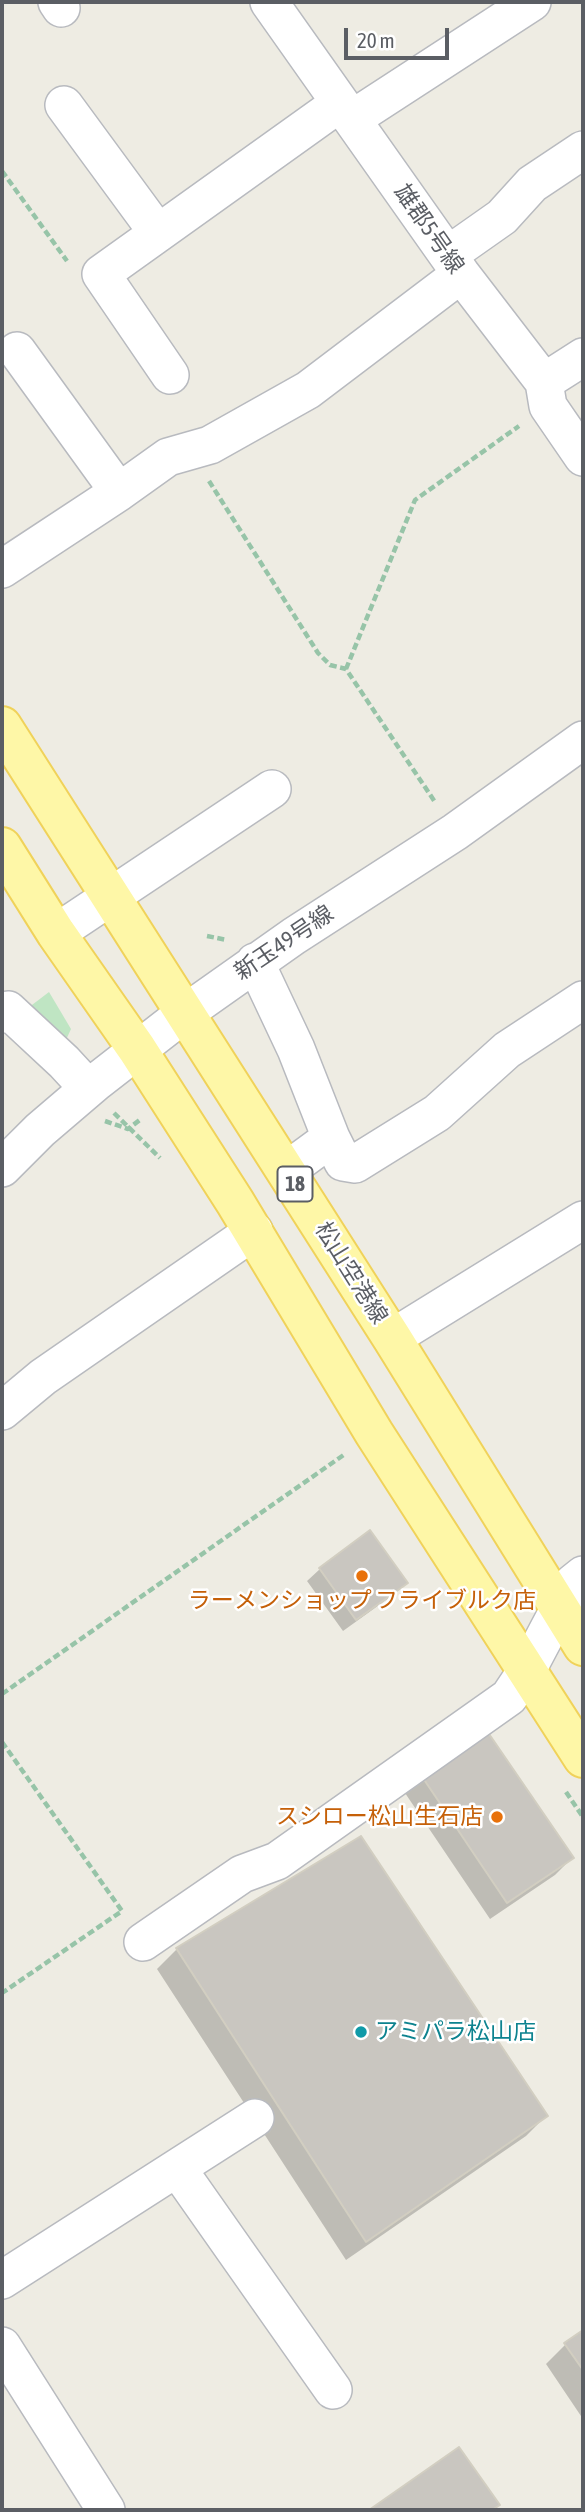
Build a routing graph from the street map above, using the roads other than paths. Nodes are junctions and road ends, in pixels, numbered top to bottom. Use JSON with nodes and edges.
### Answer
{"nodes":[{"id":1,"x":269,"y":2,"type":"edge"},
{"id":2,"x":532,"y":2,"type":"edge"},
{"id":3,"x":64,"y":105,"type":"dead end"},
{"id":4,"x":346,"y":111,"type":"junction"},
{"id":5,"x":583,"y":150,"type":"edge"},
{"id":6,"x":159,"y":233,"type":"junction"},
{"id":7,"x":454,"y":264,"type":"junction"},
{"id":8,"x":17,"y":351,"type":"dead end"},
{"id":9,"x":583,"y":357,"type":"edge"},
{"id":10,"x":170,"y":374,"type":"dead end"},
{"id":11,"x":546,"y":394,"type":"junction"},
{"id":12,"x":583,"y":457,"type":"edge"},
{"id":13,"x":119,"y":492,"type":"junction"},
{"id":14,"x":2,"y":569,"type":"edge"},
{"id":15,"x":2,"y":726,"type":"edge"},
{"id":16,"x":583,"y":740,"type":"edge"},
{"id":17,"x":272,"y":789,"type":"dead end"},
{"id":18,"x":2,"y":848,"type":"edge"},
{"id":19,"x":110,"y":897,"type":"junction"},
{"id":20,"x":56,"y":933,"type":"junction"},
{"id":21,"x":255,"y":962,"type":"junction"},
{"id":22,"x":583,"y":1000,"type":"edge"},
{"id":23,"x":186,"y":1013,"type":"junction"},
{"id":24,"x":2,"y":1014,"type":"edge"},
{"id":25,"x":136,"y":1049,"type":"junction"},
{"id":26,"x":88,"y":1088,"type":"junction"},
{"id":27,"x":331,"y":1138,"type":"junction"},
{"id":28,"x":2,"y":1168,"type":"edge"},
{"id":29,"x":286,"y":1171,"type":"junction"},
{"id":30,"x":583,"y":1220,"type":"edge"},
{"id":31,"x":254,"y":1231,"type":"junction"},
{"id":32,"x":392,"y":1338,"type":"junction"},
{"id":33,"x":2,"y":1411,"type":"edge"},
{"id":34,"x":583,"y":1575,"type":"edge"},
{"id":35,"x":560,"y":1610,"type":"junction"},
{"id":36,"x":583,"y":1646,"type":"edge"},
{"id":37,"x":527,"y":1671,"type":"junction"},
{"id":38,"x":583,"y":1758,"type":"edge"},
{"id":39,"x":143,"y":1942,"type":"dead end"},
{"id":40,"x":255,"y":2118,"type":"dead end"},
{"id":41,"x":177,"y":2168,"type":"junction"},
{"id":42,"x":2,"y":2280,"type":"edge"},
{"id":43,"x":2,"y":2346,"type":"edge"},
{"id":44,"x":333,"y":2390,"type":"dead end"},
{"id":45,"x":106,"y":2510,"type":"edge"}],
"edges":[{"from":1,"to":4,"type":"street","name":"雄郡5号線"},
{"from":2,"to":4,"type":"street"},
{"from":3,"to":6,"type":"street"},
{"from":4,"to":6,"type":"street"},
{"from":4,"to":7,"type":"street","name":"雄郡5号線"},
{"from":5,"to":7,"type":"street"},
{"from":6,"to":10,"type":"street"},
{"from":7,"to":11,"type":"street","name":"雄郡5号線"},
{"from":7,"to":13,"type":"street"},
{"from":8,"to":13,"type":"street"},
{"from":9,"to":11,"type":"street"},
{"from":11,"to":12,"type":"street","name":"雄郡5号線"},
{"from":13,"to":14,"type":"street"},
{"from":15,"to":19,"type":"main road","name":"松山空港線","number":"18"},
{"from":16,"to":21,"type":"street","name":"新玉49号線"},
{"from":17,"to":19,"type":"street"},
{"from":18,"to":20,"type":"main road"},
{"from":19,"to":20,"type":"street"},
{"from":19,"to":23,"type":"main road","name":"松山空港線","number":"18"},
{"from":20,"to":25,"type":"main road"},
{"from":21,"to":23,"type":"street","name":"新玉49号線"},
{"from":21,"to":27,"type":"street"},
{"from":22,"to":27,"type":"street"},
{"from":23,"to":25,"type":"street","name":"新玉49号線"},
{"from":23,"to":29,"type":"main road","name":"松山空港線","number":"18"},
{"from":24,"to":26,"type":"street"},
{"from":25,"to":26,"type":"street","name":"新玉49号線"},
{"from":25,"to":31,"type":"main road"},
{"from":26,"to":28,"type":"street","name":"新玉49号線"},
{"from":27,"to":29,"type":"street"},
{"from":29,"to":32,"type":"main road","name":"松山空港線","number":"18"},
{"from":30,"to":32,"type":"street"},
{"from":31,"to":33,"type":"street"},
{"from":31,"to":37,"type":"main road"},
{"from":32,"to":35,"type":"main road","name":"松山空港線","number":"18"},
{"from":34,"to":35,"type":"street"},
{"from":35,"to":36,"type":"main road","name":"松山空港線","number":"18"},
{"from":35,"to":37,"type":"street"},
{"from":37,"to":38,"type":"main road"},
{"from":37,"to":39,"type":"street"},
{"from":40,"to":41,"type":"street"},
{"from":41,"to":42,"type":"street"},
{"from":41,"to":44,"type":"street"},
{"from":43,"to":45,"type":"street"}]}
